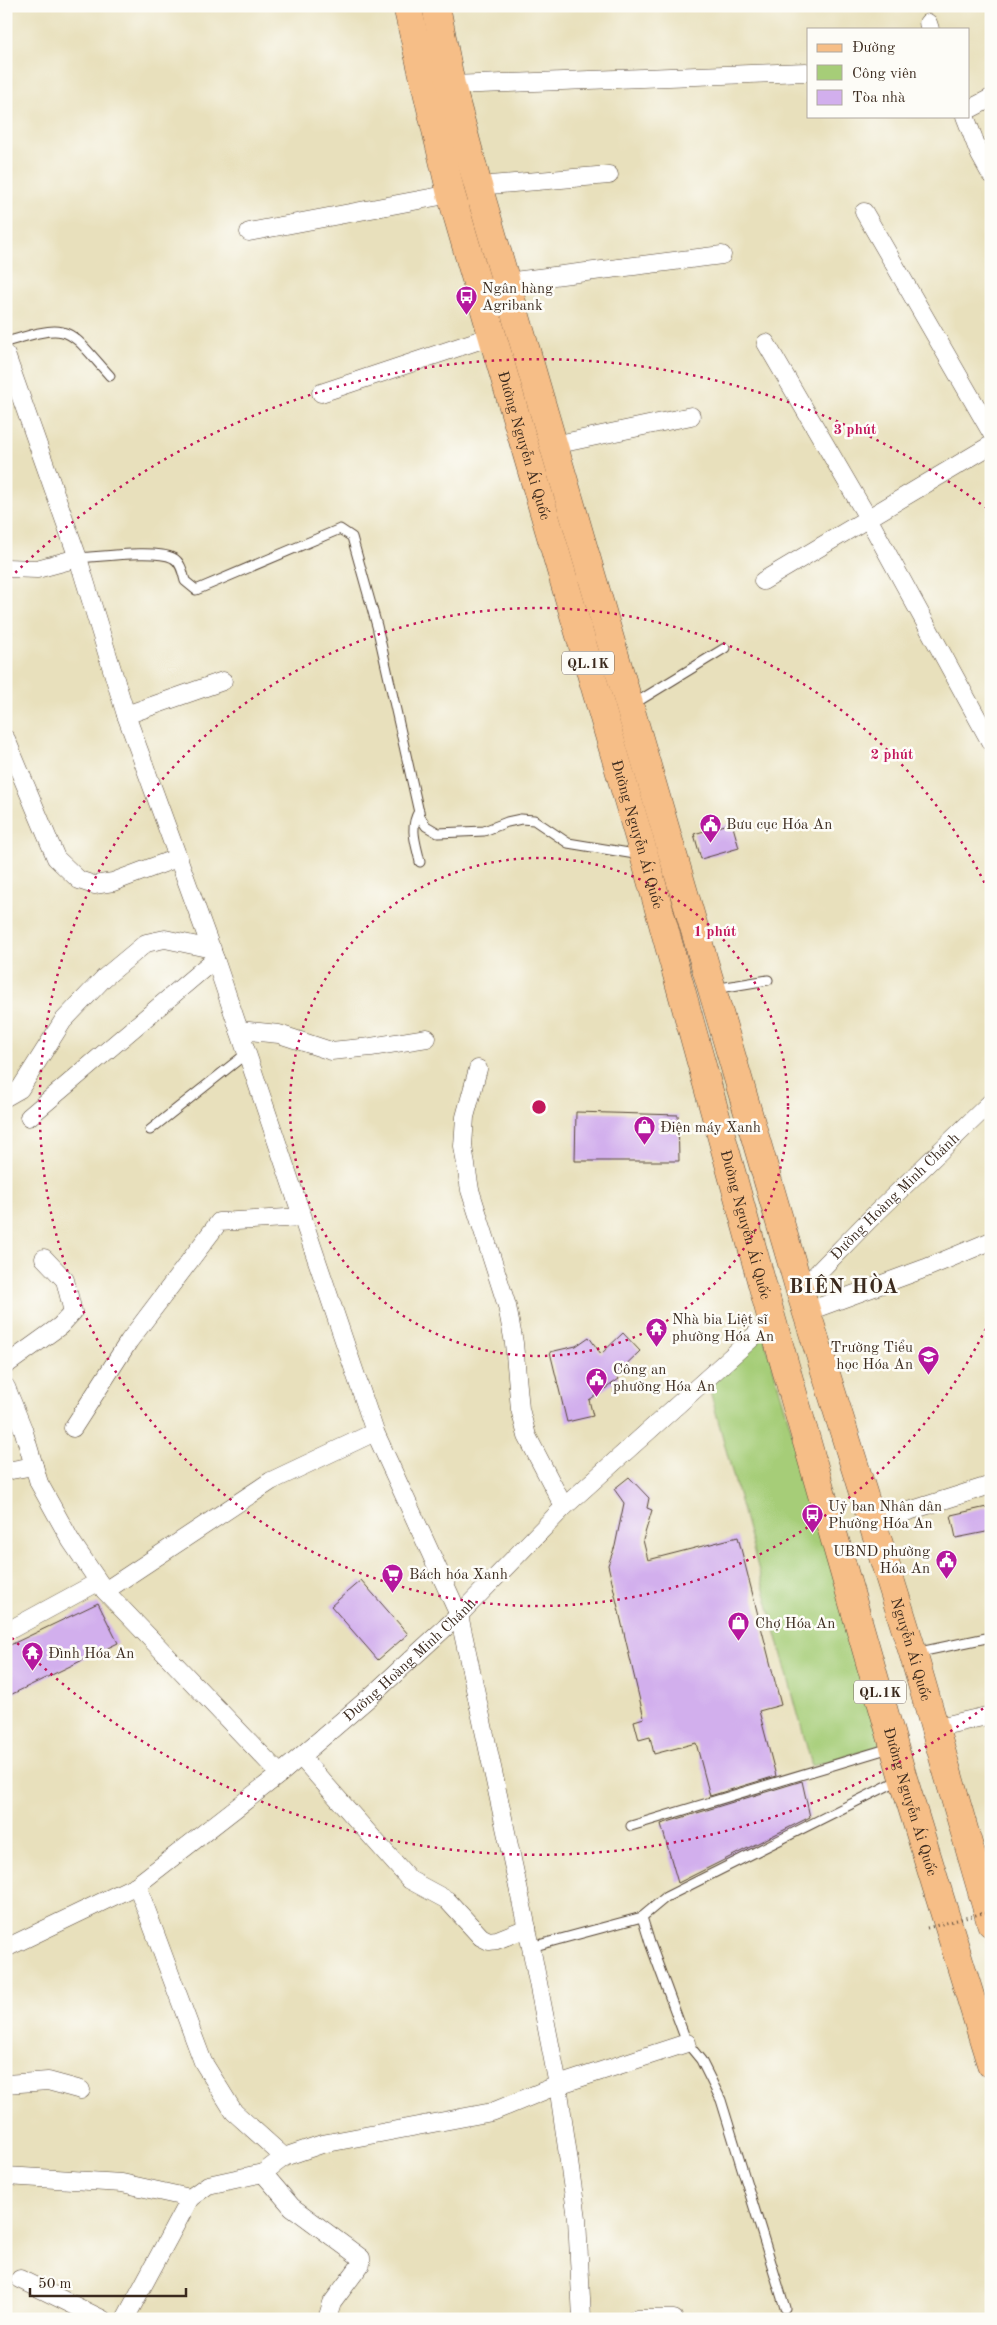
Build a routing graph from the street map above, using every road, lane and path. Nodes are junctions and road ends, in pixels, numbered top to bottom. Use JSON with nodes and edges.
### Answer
{"nodes":[{"id":1,"x":407,"y":6,"type":"edge"},
{"id":2,"x":436,"y":6,"type":"edge"},
{"id":3,"x":806,"y":72,"type":"dead end"},
{"id":4,"x":451,"y":85,"type":"junction"},
{"id":5,"x":991,"y":98,"type":"edge"},
{"id":6,"x":970,"y":109,"type":"edge"},
{"id":7,"x":966,"y":118,"type":"edge"},
{"id":8,"x":609,"y":175,"type":"dead end"},
{"id":9,"x":991,"y":175,"type":"edge"},
{"id":10,"x":478,"y":186,"type":"junction"},
{"id":11,"x":450,"y":194,"type":"junction"},
{"id":12,"x":864,"y":212,"type":"dead end"},
{"id":13,"x":249,"y":232,"type":"dead end"},
{"id":14,"x":722,"y":255,"type":"dead end"},
{"id":15,"x":506,"y":282,"type":"junction"},
{"id":16,"x":519,"y":326,"type":"junction"},
{"id":17,"x":492,"y":336,"type":"junction"},
{"id":18,"x":6,"y":342,"type":"edge"},
{"id":19,"x":766,"y":343,"type":"dead end"},
{"id":20,"x":8,"y":365,"type":"edge"},
{"id":21,"x":110,"y":376,"type":"dead end"},
{"id":22,"x":321,"y":393,"type":"dead end"},
{"id":23,"x":691,"y":416,"type":"dead end"},
{"id":24,"x":991,"y":432,"type":"edge"},
{"id":25,"x":554,"y":445,"type":"junction"},
{"id":26,"x":991,"y":445,"type":"edge"},
{"id":27,"x":868,"y":518,"type":"junction"},
{"id":28,"x":78,"y":558,"type":"junction"},
{"id":29,"x":6,"y":568,"type":"edge"},
{"id":30,"x":763,"y":581,"type":"dead end"},
{"id":31,"x":725,"y":648,"type":"dead end"},
{"id":32,"x":224,"y":681,"type":"dead end"},
{"id":33,"x":630,"y":707,"type":"junction"},
{"id":34,"x":126,"y":715,"type":"junction"},
{"id":35,"x":991,"y":743,"type":"edge"},
{"id":36,"x":8,"y":749,"type":"edge"},
{"id":37,"x":419,"y":811,"type":"junction"},
{"id":38,"x":644,"y":855,"type":"junction"},
{"id":39,"x":177,"y":858,"type":"junction"},
{"id":40,"x":420,"y":862,"type":"dead end"},
{"id":41,"x":214,"y":954,"type":"junction"},
{"id":42,"x":768,"y":980,"type":"dead end"},
{"id":43,"x":711,"y":990,"type":"junction"},
{"id":44,"x":239,"y":1030,"type":"junction"},
{"id":45,"x":427,"y":1038,"type":"dead end"},
{"id":46,"x":247,"y":1053,"type":"junction"},
{"id":47,"x":478,"y":1069,"type":"dead end"},
{"id":48,"x":6,"y":1098,"type":"edge"},
{"id":49,"x":991,"y":1102,"type":"edge"},
{"id":50,"x":29,"y":1117,"type":"dead end"},
{"id":51,"x":150,"y":1130,"type":"dead end"},
{"id":52,"x":303,"y":1217,"type":"junction"},
{"id":53,"x":991,"y":1241,"type":"edge"},
{"id":54,"x":44,"y":1258,"type":"dead end"},
{"id":55,"x":803,"y":1302,"type":"junction"},
{"id":56,"x":772,"y":1320,"type":"junction"},
{"id":57,"x":6,"y":1365,"type":"edge"},
{"id":58,"x":6,"y":1387,"type":"edge"},
{"id":59,"x":73,"y":1428,"type":"dead end"},
{"id":60,"x":375,"y":1432,"type":"junction"},
{"id":61,"x":34,"y":1466,"type":"junction"},
{"id":62,"x":6,"y":1472,"type":"edge"},
{"id":63,"x":991,"y":1485,"type":"edge"},
{"id":64,"x":564,"y":1507,"type":"junction"},
{"id":65,"x":871,"y":1523,"type":"junction"},
{"id":66,"x":102,"y":1587,"type":"junction"},
{"id":67,"x":459,"y":1615,"type":"junction"},
{"id":68,"x":6,"y":1632,"type":"edge"},
{"id":69,"x":991,"y":1637,"type":"edge"},
{"id":70,"x":913,"y":1654,"type":"junction"},
{"id":71,"x":991,"y":1715,"type":"edge"},
{"id":72,"x":934,"y":1728,"type":"junction"},
{"id":73,"x":896,"y":1746,"type":"junction"},
{"id":74,"x":301,"y":1757,"type":"junction"},
{"id":75,"x":280,"y":1774,"type":"junction"},
{"id":76,"x":903,"y":1778,"type":"junction"},
{"id":77,"x":631,"y":1826,"type":"dead end"},
{"id":78,"x":137,"y":1885,"type":"junction"},
{"id":79,"x":991,"y":1911,"type":"edge"},
{"id":80,"x":642,"y":1917,"type":"junction"},
{"id":81,"x":991,"y":1923,"type":"edge"},
{"id":82,"x":527,"y":1928,"type":"junction"},
{"id":83,"x":927,"y":1928,"type":"dead end"},
{"id":84,"x":531,"y":1947,"type":"junction"},
{"id":85,"x":6,"y":1948,"type":"edge"},
{"id":86,"x":687,"y":2043,"type":"junction"},
{"id":87,"x":991,"y":2064,"type":"edge"},
{"id":88,"x":6,"y":2084,"type":"edge"},
{"id":89,"x":558,"y":2085,"type":"junction"},
{"id":90,"x":81,"y":2090,"type":"dead end"},
{"id":91,"x":284,"y":2157,"type":"junction"},
{"id":92,"x":263,"y":2173,"type":"junction"},
{"id":93,"x":6,"y":2176,"type":"edge"},
{"id":94,"x":190,"y":2198,"type":"junction"},
{"id":95,"x":20,"y":2279,"type":"dead end"},
{"id":96,"x":786,"y":2308,"type":"dead end"},
{"id":97,"x":102,"y":2319,"type":"edge"},
{"id":98,"x":125,"y":2319,"type":"edge"},
{"id":99,"x":327,"y":2319,"type":"edge"},
{"id":100,"x":582,"y":2319,"type":"edge"},
{"id":101,"x":636,"y":2319,"type":"edge"},
{"id":102,"x":674,"y":2319,"type":"edge"}],
"edges":[{"from":1,"to":11,"type":"main road","name":"Đường Nguyễn Ái Quốc","number":"QL.1K"},
{"from":2,"to":4,"type":"main road","name":"Đường Nguyễn Ái Quốc","number":"QL.1K"},
{"from":3,"to":4,"type":"street"},
{"from":4,"to":10,"type":"main road","name":"Đường Nguyễn Ái Quốc","number":"QL.1K"},
{"from":5,"to":6,"type":"street"},
{"from":7,"to":9,"type":"street"},
{"from":8,"to":10,"type":"street"},
{"from":10,"to":15,"type":"main road","name":"Đường Nguyễn Ái Quốc","number":"QL.1K"},
{"from":11,"to":13,"type":"street"},
{"from":11,"to":17,"type":"main road","name":"Đường Nguyễn Ái Quốc","number":"QL.1K"},
{"from":12,"to":24,"type":"street"},
{"from":14,"to":15,"type":"street"},
{"from":15,"to":16,"type":"main road","name":"Đường Nguyễn Ái Quốc","number":"QL.1K"},
{"from":16,"to":17,"type":"main road"},
{"from":16,"to":25,"type":"main road","name":"Đường Nguyễn Ái Quốc","number":"QL.1K"},
{"from":17,"to":22,"type":"street"},
{"from":17,"to":38,"type":"main road","name":"Đường Nguyễn Ái Quốc","number":"QL.1K"},
{"from":18,"to":21,"type":"lane"},
{"from":19,"to":27,"type":"street"},
{"from":20,"to":28,"type":"street"},
{"from":23,"to":25,"type":"street"},
{"from":25,"to":33,"type":"main road","name":"Đường Nguyễn Ái Quốc","number":"QL.1K"},
{"from":26,"to":27,"type":"street"},
{"from":27,"to":30,"type":"street"},
{"from":27,"to":35,"type":"street"},
{"from":28,"to":29,"type":"street"},
{"from":28,"to":34,"type":"street"},
{"from":28,"to":37,"type":"lane"},
{"from":31,"to":33,"type":"lane"},
{"from":32,"to":34,"type":"street"},
{"from":33,"to":43,"type":"main road","name":"Đường Nguyễn Ái Quốc","number":"QL.1K"},
{"from":34,"to":39,"type":"street"},
{"from":36,"to":39,"type":"street"},
{"from":37,"to":38,"type":"lane"},
{"from":37,"to":40,"type":"lane"},
{"from":38,"to":56,"type":"main road","name":"Đường Nguyễn Ái Quốc","number":"QL.1K"},
{"from":39,"to":41,"type":"street"},
{"from":41,"to":44,"type":"street"},
{"from":41,"to":48,"type":"street"},
{"from":41,"to":50,"type":"street"},
{"from":42,"to":43,"type":"lane"},
{"from":43,"to":55,"type":"main road","name":"Đường Nguyễn Ái Quốc","number":"QL.1K"},
{"from":44,"to":45,"type":"street"},
{"from":44,"to":46,"type":"street"},
{"from":46,"to":51,"type":"lane"},
{"from":46,"to":52,"type":"street"},
{"from":47,"to":64,"type":"street"},
{"from":49,"to":55,"type":"street","name":"Đường Hoàng Minh Chánh"},
{"from":52,"to":59,"type":"street"},
{"from":52,"to":60,"type":"street"},
{"from":53,"to":55,"type":"street"},
{"from":54,"to":57,"type":"street"},
{"from":55,"to":56,"type":"main road"},
{"from":55,"to":65,"type":"main road","name":"Nguyễn Ái Quốc","number":"QL.1K"},
{"from":56,"to":64,"type":"street","name":"Đường Hoàng Minh Chánh"},
{"from":56,"to":73,"type":"main road","name":"Đường Nguyễn Ái Quốc","number":"QL.1K"},
{"from":58,"to":61,"type":"street"},
{"from":60,"to":66,"type":"street"},
{"from":60,"to":67,"type":"street"},
{"from":61,"to":62,"type":"street"},
{"from":61,"to":66,"type":"street"},
{"from":63,"to":65,"type":"street"},
{"from":64,"to":67,"type":"street","name":"Đường Hoàng Minh Chánh"},
{"from":65,"to":70,"type":"main road","name":"Nguyễn Ái Quốc","number":"QL.1K"},
{"from":66,"to":68,"type":"street"},
{"from":66,"to":75,"type":"street"},
{"from":67,"to":74,"type":"street","name":"Đường Hoàng Minh Chánh"},
{"from":67,"to":82,"type":"street"},
{"from":69,"to":70,"type":"lane"},
{"from":70,"to":72,"type":"main road","name":"Nguyễn Ái Quốc","number":"QL.1K"},
{"from":71,"to":72,"type":"street"},
{"from":72,"to":81,"type":"main road","name":"Nguyễn Ái Quốc","number":"QL.1K"},
{"from":73,"to":76,"type":"main road","name":"Đường Nguyễn Ái Quốc","number":"QL.1K"},
{"from":73,"to":77,"type":"lane"},
{"from":74,"to":75,"type":"street","name":"Đường Hoàng Minh Chánh"},
{"from":74,"to":82,"type":"street"},
{"from":75,"to":78,"type":"street","name":"Đường Hoàng Minh Chánh"},
{"from":76,"to":80,"type":"lane"},
{"from":76,"to":87,"type":"main road","name":"Đường Nguyễn Ái Quốc","number":"QL.1K"},
{"from":78,"to":85,"type":"street","name":"Đường Hoàng Minh Chánh"},
{"from":78,"to":91,"type":"street"},
{"from":79,"to":83,"type":"path","bridge":true},
{"from":80,"to":84,"type":"lane"},
{"from":80,"to":86,"type":"lane"},
{"from":82,"to":84,"type":"street"},
{"from":84,"to":89,"type":"street"},
{"from":86,"to":89,"type":"street"},
{"from":86,"to":96,"type":"lane"},
{"from":88,"to":90,"type":"street"},
{"from":89,"to":91,"type":"street"},
{"from":89,"to":100,"type":"street"},
{"from":91,"to":92,"type":"street"},
{"from":92,"to":94,"type":"street"},
{"from":92,"to":99,"type":"street"},
{"from":93,"to":94,"type":"street"},
{"from":94,"to":98,"type":"street"},
{"from":95,"to":97,"type":"street"},
{"from":101,"to":102,"type":"street"}]}
